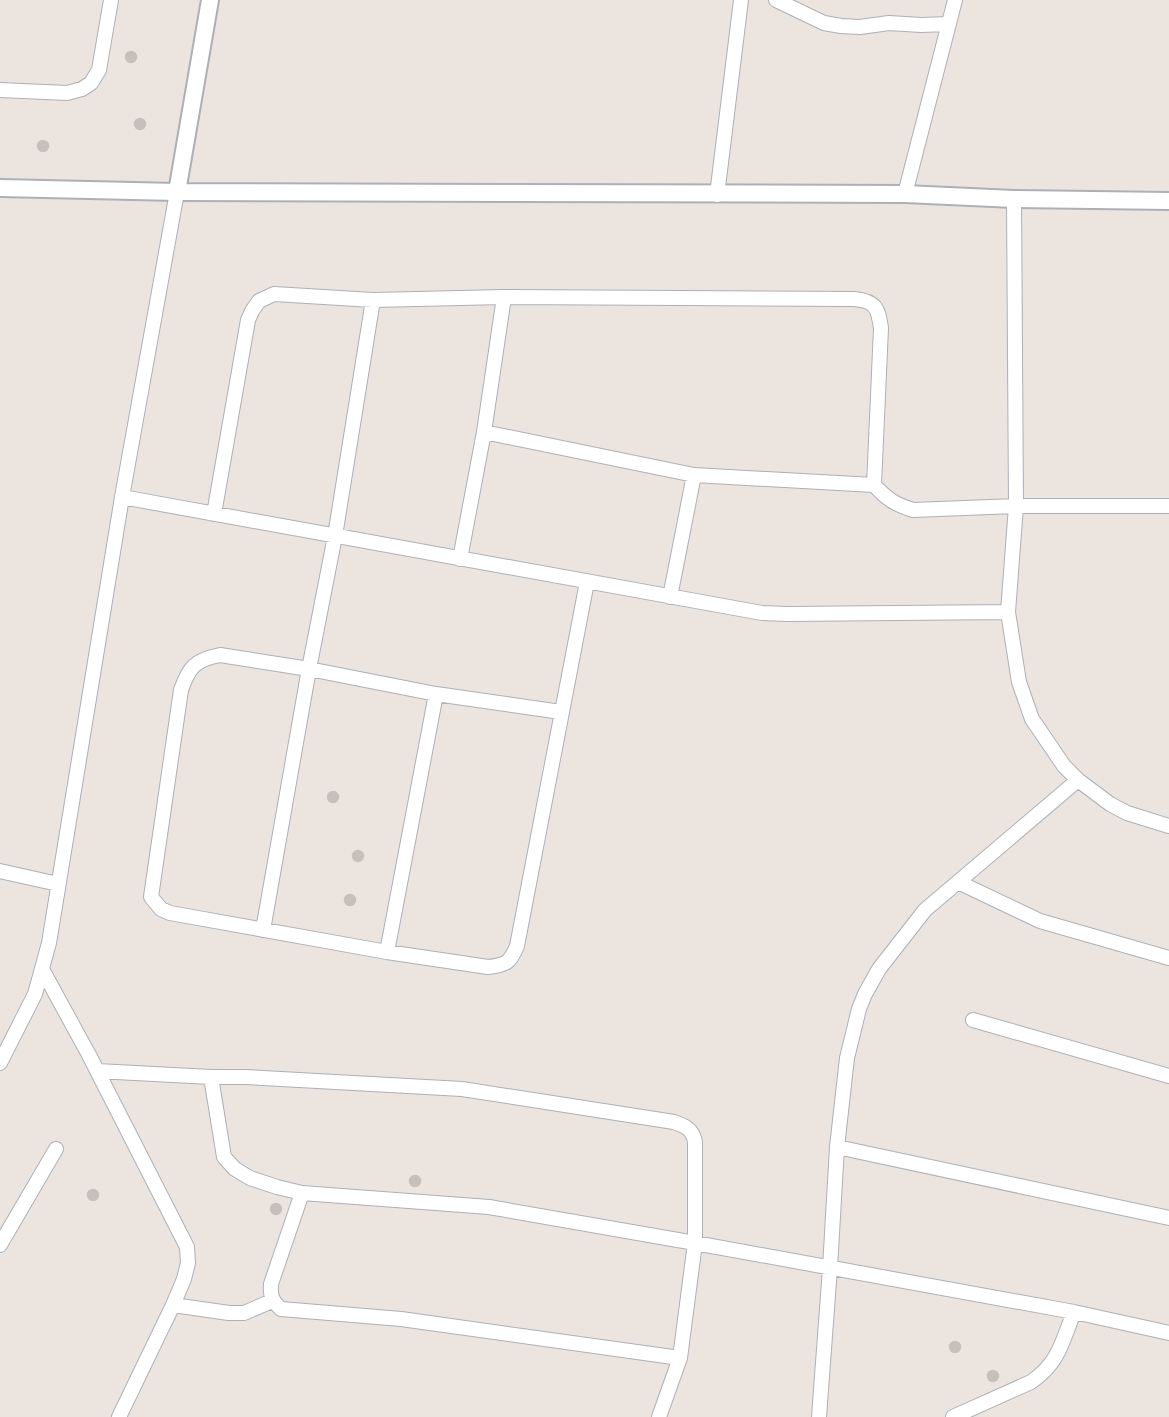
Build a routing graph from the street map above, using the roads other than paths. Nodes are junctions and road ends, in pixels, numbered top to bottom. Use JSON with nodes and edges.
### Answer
{"nodes":[{"id":1,"x":111,"y":0,"type":"edge"},
{"id":2,"x":210,"y":0,"type":"edge"},
{"id":3,"x":741,"y":0,"type":"edge"},
{"id":4,"x":776,"y":0,"type":"edge"},
{"id":5,"x":956,"y":0,"type":"edge"},
{"id":6,"x":949,"y":24,"type":"junction"},
{"id":7,"x":0,"y":90,"type":"edge"},
{"id":8,"x":0,"y":188,"type":"edge"},
{"id":9,"x":177,"y":192,"type":"junction"},
{"id":10,"x":905,"y":194,"type":"junction"},
{"id":11,"x":717,"y":195,"type":"junction"},
{"id":12,"x":1014,"y":199,"type":"junction"},
{"id":13,"x":1169,"y":201,"type":"edge"},
{"id":14,"x":504,"y":297,"type":"junction"},
{"id":15,"x":373,"y":300,"type":"junction"},
{"id":16,"x":484,"y":432,"type":"junction"},
{"id":17,"x":694,"y":475,"type":"junction"},
{"id":18,"x":874,"y":485,"type":"junction"},
{"id":19,"x":122,"y":497,"type":"junction"},
{"id":20,"x":1016,"y":506,"type":"junction"},
{"id":21,"x":1169,"y":506,"type":"edge"},
{"id":22,"x":214,"y":514,"type":"junction"},
{"id":23,"x":335,"y":536,"type":"junction"},
{"id":24,"x":460,"y":559,"type":"junction"},
{"id":25,"x":587,"y":582,"type":"junction"},
{"id":26,"x":670,"y":597,"type":"junction"},
{"id":27,"x":1008,"y":612,"type":"junction"},
{"id":28,"x":309,"y":669,"type":"junction"},
{"id":29,"x":436,"y":694,"type":"junction"},
{"id":30,"x":561,"y":712,"type":"junction"},
{"id":31,"x":1078,"y":780,"type":"junction"},
{"id":32,"x":1169,"y":826,"type":"edge"},
{"id":33,"x":0,"y":871,"type":"edge"},
{"id":34,"x":958,"y":882,"type":"junction"},
{"id":35,"x":58,"y":884,"type":"junction"},
{"id":36,"x":263,"y":930,"type":"junction"},
{"id":37,"x":387,"y":952,"type":"junction"},
{"id":38,"x":1169,"y":958,"type":"edge"},
{"id":39,"x":42,"y":969,"type":"junction"},
{"id":40,"x":973,"y":1020,"type":"dead end"},
{"id":41,"x":0,"y":1063,"type":"edge"},
{"id":42,"x":97,"y":1071,"type":"junction"},
{"id":43,"x":1169,"y":1076,"type":"edge"},
{"id":44,"x":211,"y":1077,"type":"junction"},
{"id":45,"x":837,"y":1148,"type":"junction"},
{"id":46,"x":56,"y":1149,"type":"dead end"},
{"id":47,"x":302,"y":1193,"type":"junction"},
{"id":48,"x":1169,"y":1218,"type":"edge"},
{"id":49,"x":695,"y":1243,"type":"junction"},
{"id":50,"x":0,"y":1245,"type":"edge"},
{"id":51,"x":830,"y":1268,"type":"junction"},
{"id":52,"x":272,"y":1301,"type":"junction"},
{"id":53,"x":173,"y":1305,"type":"junction"},
{"id":54,"x":1074,"y":1312,"type":"junction"},
{"id":55,"x":1169,"y":1333,"type":"edge"},
{"id":56,"x":680,"y":1358,"type":"junction"},
{"id":57,"x":119,"y":1417,"type":"edge"},
{"id":58,"x":659,"y":1417,"type":"edge"},
{"id":59,"x":819,"y":1417,"type":"edge"},
{"id":60,"x":953,"y":1417,"type":"edge"}],
"edges":[{"from":1,"to":7,"type":"street"},
{"from":2,"to":9,"type":"street"},
{"from":3,"to":11,"type":"street"},
{"from":4,"to":6,"type":"street"},
{"from":5,"to":6,"type":"street"},
{"from":6,"to":10,"type":"street"},
{"from":8,"to":9,"type":"street"},
{"from":9,"to":11,"type":"street"},
{"from":9,"to":19,"type":"street"},
{"from":10,"to":11,"type":"street"},
{"from":10,"to":12,"type":"street"},
{"from":12,"to":13,"type":"street"},
{"from":12,"to":20,"type":"street"},
{"from":14,"to":15,"type":"street"},
{"from":14,"to":16,"type":"street"},
{"from":14,"to":18,"type":"street"},
{"from":15,"to":22,"type":"street"},
{"from":15,"to":23,"type":"street"},
{"from":16,"to":17,"type":"street"},
{"from":16,"to":24,"type":"street"},
{"from":17,"to":18,"type":"street"},
{"from":17,"to":26,"type":"street"},
{"from":18,"to":20,"type":"street"},
{"from":19,"to":22,"type":"street"},
{"from":19,"to":35,"type":"street"},
{"from":20,"to":21,"type":"street"},
{"from":20,"to":27,"type":"street"},
{"from":22,"to":23,"type":"street"},
{"from":23,"to":24,"type":"street"},
{"from":23,"to":28,"type":"street"},
{"from":24,"to":25,"type":"street"},
{"from":25,"to":26,"type":"street"},
{"from":25,"to":30,"type":"street"},
{"from":26,"to":27,"type":"street"},
{"from":27,"to":31,"type":"street"},
{"from":28,"to":29,"type":"street"},
{"from":28,"to":36,"type":"street"},
{"from":28,"to":36,"type":"street"},
{"from":29,"to":30,"type":"street"},
{"from":29,"to":37,"type":"street"},
{"from":30,"to":37,"type":"street"},
{"from":31,"to":32,"type":"street"},
{"from":31,"to":34,"type":"street"},
{"from":33,"to":35,"type":"street"},
{"from":34,"to":38,"type":"street"},
{"from":34,"to":45,"type":"street"},
{"from":35,"to":39,"type":"street"},
{"from":36,"to":37,"type":"street"},
{"from":39,"to":41,"type":"street"},
{"from":39,"to":42,"type":"street"},
{"from":40,"to":43,"type":"street"},
{"from":42,"to":44,"type":"street"},
{"from":42,"to":53,"type":"street"},
{"from":44,"to":47,"type":"street"},
{"from":44,"to":49,"type":"street"},
{"from":45,"to":48,"type":"street"},
{"from":45,"to":51,"type":"street"},
{"from":46,"to":50,"type":"street"},
{"from":47,"to":49,"type":"street"},
{"from":47,"to":52,"type":"street"},
{"from":49,"to":51,"type":"street"},
{"from":49,"to":56,"type":"street"},
{"from":51,"to":54,"type":"street"},
{"from":51,"to":59,"type":"street"},
{"from":52,"to":53,"type":"street"},
{"from":52,"to":56,"type":"street"},
{"from":53,"to":57,"type":"street"},
{"from":54,"to":55,"type":"street"},
{"from":54,"to":60,"type":"street"},
{"from":56,"to":58,"type":"street"}]}
